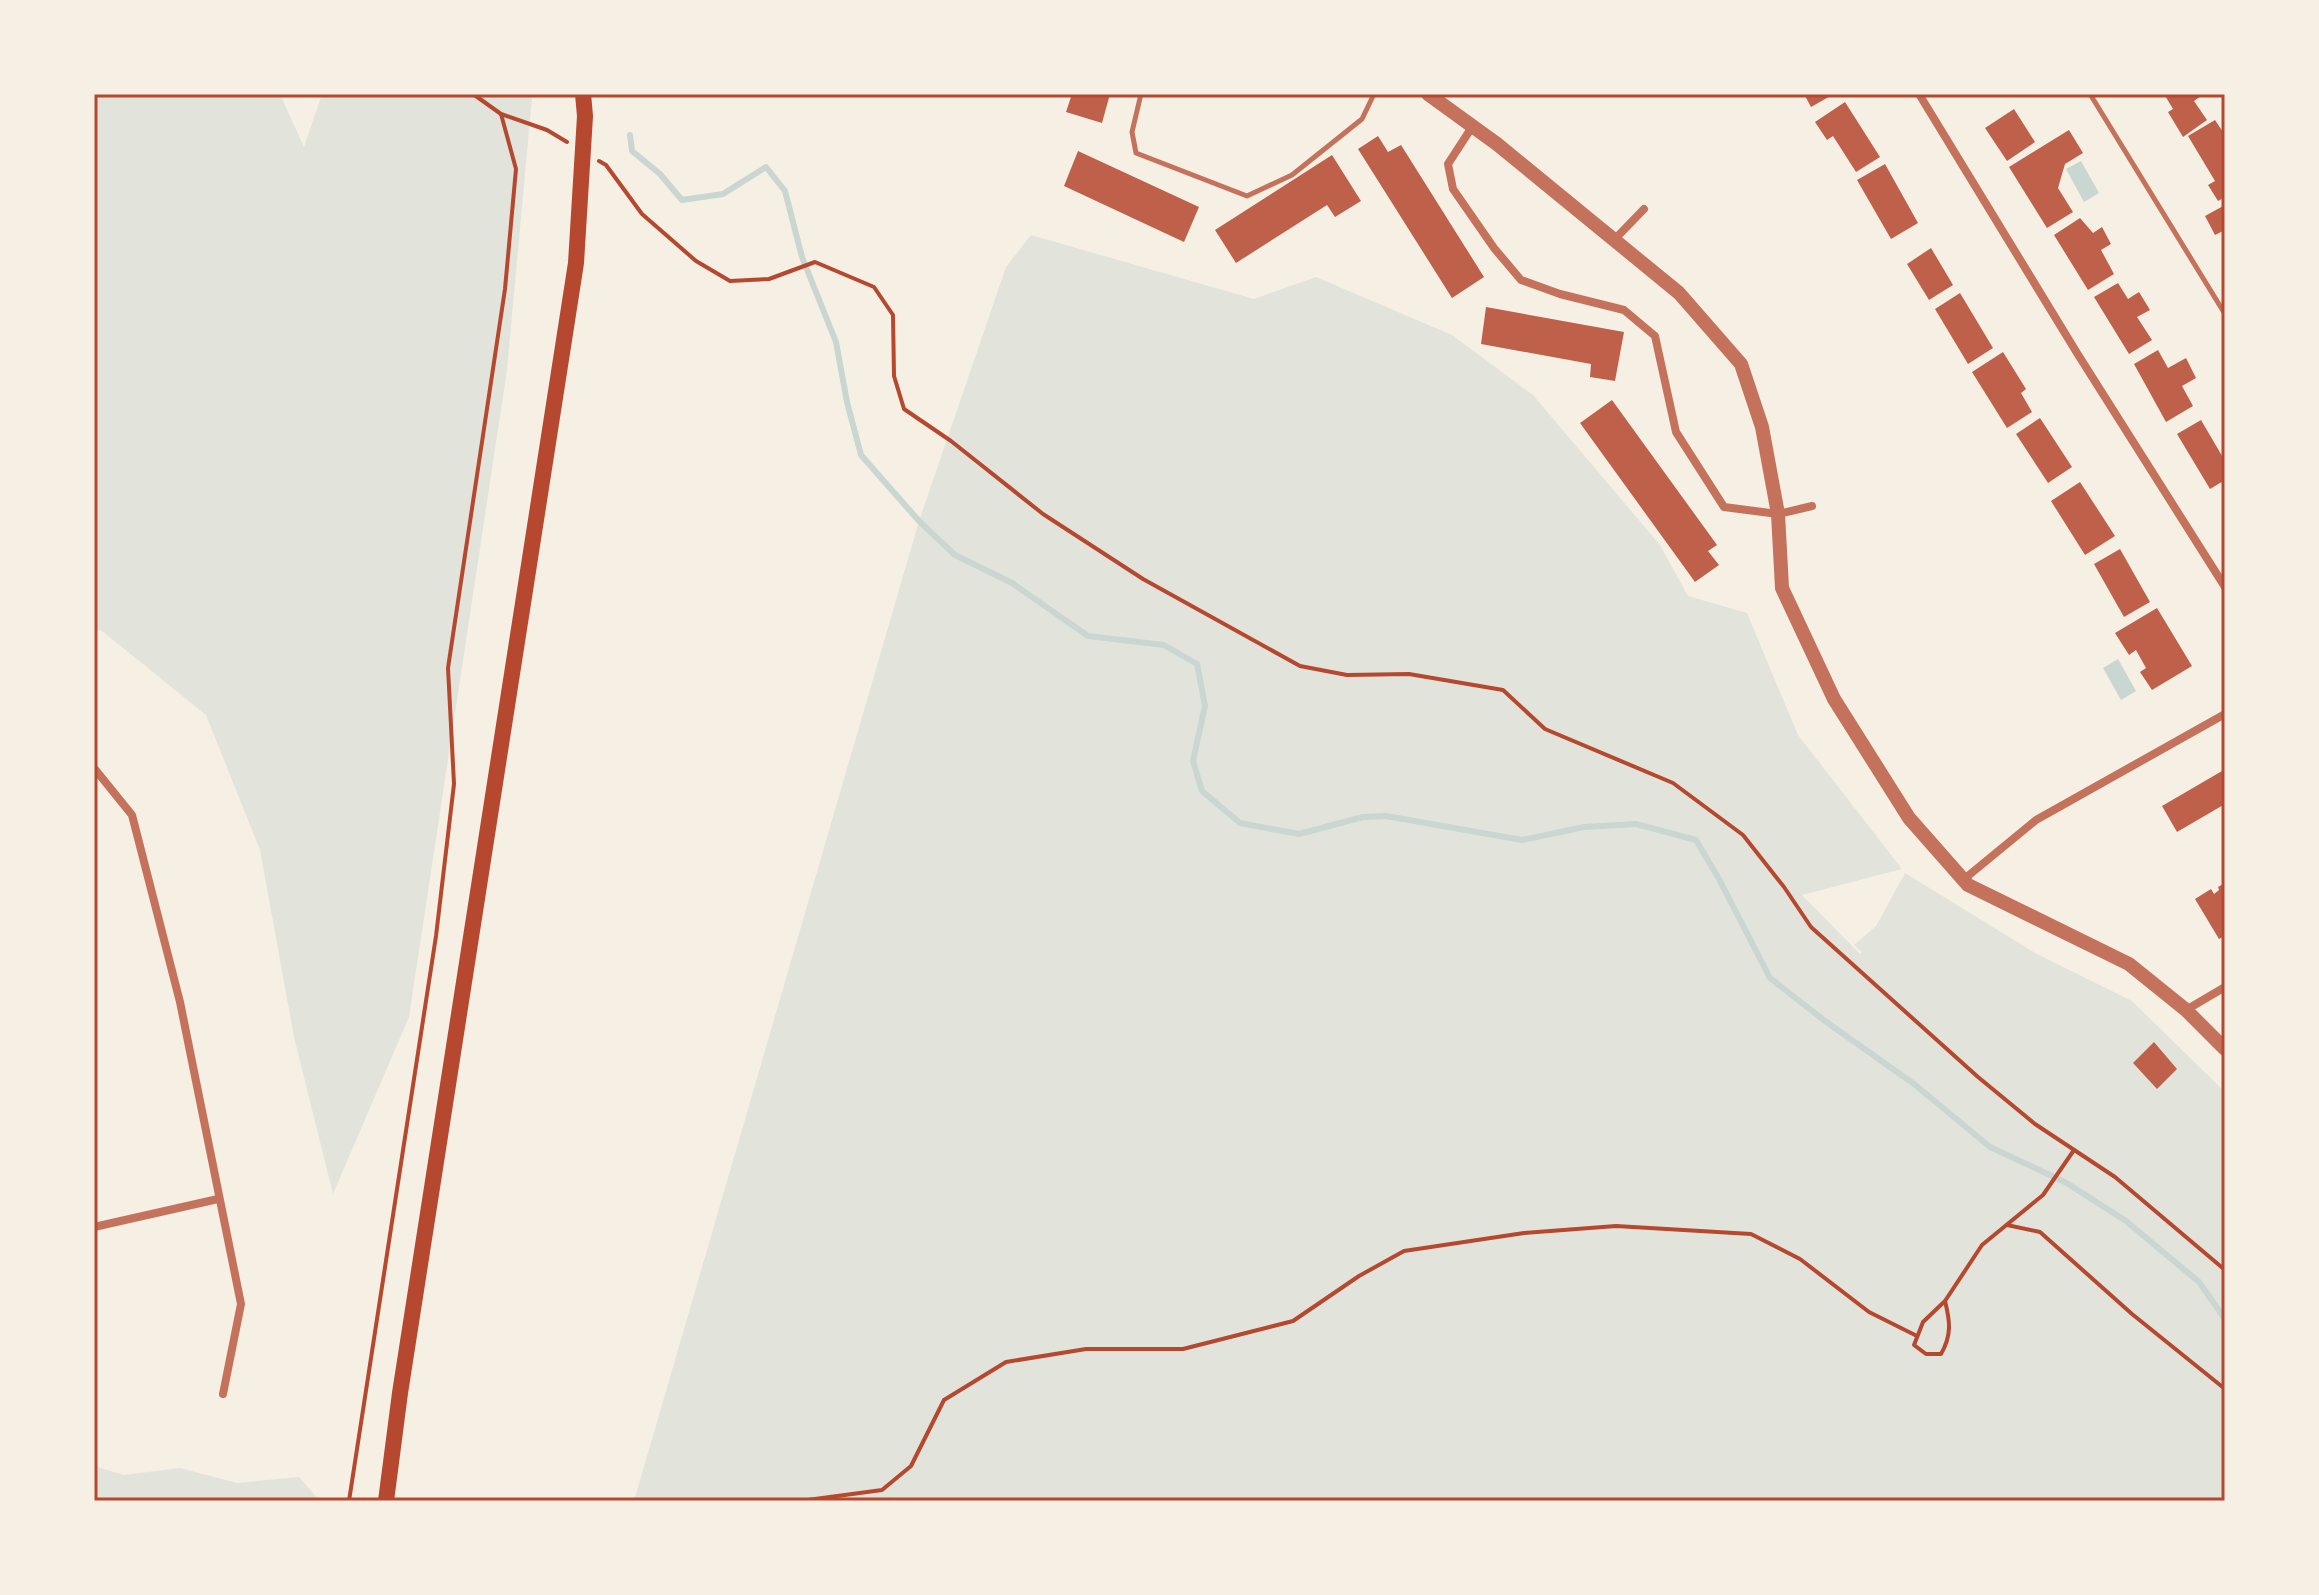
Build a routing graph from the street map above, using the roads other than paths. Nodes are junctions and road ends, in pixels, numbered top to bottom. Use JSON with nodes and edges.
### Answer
{"nodes":[{"id":1,"x":583,"y":94,"type":"edge"},
{"id":2,"x":1141,"y":94,"type":"edge"},
{"id":3,"x":1374,"y":94,"type":"edge"},
{"id":4,"x":1428,"y":94,"type":"edge"},
{"id":5,"x":1919,"y":94,"type":"edge"},
{"id":6,"x":2090,"y":94,"type":"edge"},
{"id":7,"x":1472,"y":127,"type":"junction"},
{"id":8,"x":1644,"y":209,"type":"dead end"},
{"id":9,"x":1614,"y":240,"type":"junction"},
{"id":10,"x":2225,"y":314,"type":"edge"},
{"id":11,"x":1812,"y":506,"type":"dead end"},
{"id":12,"x":1778,"y":514,"type":"junction"},
{"id":13,"x":2225,"y":587,"type":"edge"},
{"id":14,"x":2225,"y":714,"type":"edge"},
{"id":15,"x":94,"y":768,"type":"edge"},
{"id":16,"x":1963,"y":880,"type":"junction"},
{"id":17,"x":2225,"y":987,"type":"edge"},
{"id":18,"x":2186,"y":1010,"type":"junction"},
{"id":19,"x":2225,"y":1049,"type":"edge"},
{"id":20,"x":218,"y":1199,"type":"junction"},
{"id":21,"x":94,"y":1227,"type":"edge"},
{"id":22,"x":223,"y":1394,"type":"dead end"},
{"id":23,"x":386,"y":1501,"type":"edge"}],
"edges":[{"from":1,"to":23,"type":"main road"},
{"from":2,"to":3,"type":"lane"},
{"from":4,"to":7,"type":"street"},
{"from":5,"to":13,"type":"street"},
{"from":6,"to":10,"type":"lane"},
{"from":7,"to":9,"type":"street"},
{"from":7,"to":12,"type":"street"},
{"from":8,"to":9,"type":"street"},
{"from":9,"to":12,"type":"street"},
{"from":11,"to":12,"type":"street"},
{"from":12,"to":16,"type":"street"},
{"from":14,"to":16,"type":"street"},
{"from":15,"to":20,"type":"street"},
{"from":16,"to":18,"type":"street"},
{"from":17,"to":18,"type":"street"},
{"from":18,"to":19,"type":"street"},
{"from":20,"to":21,"type":"street"},
{"from":20,"to":22,"type":"street"}]}
